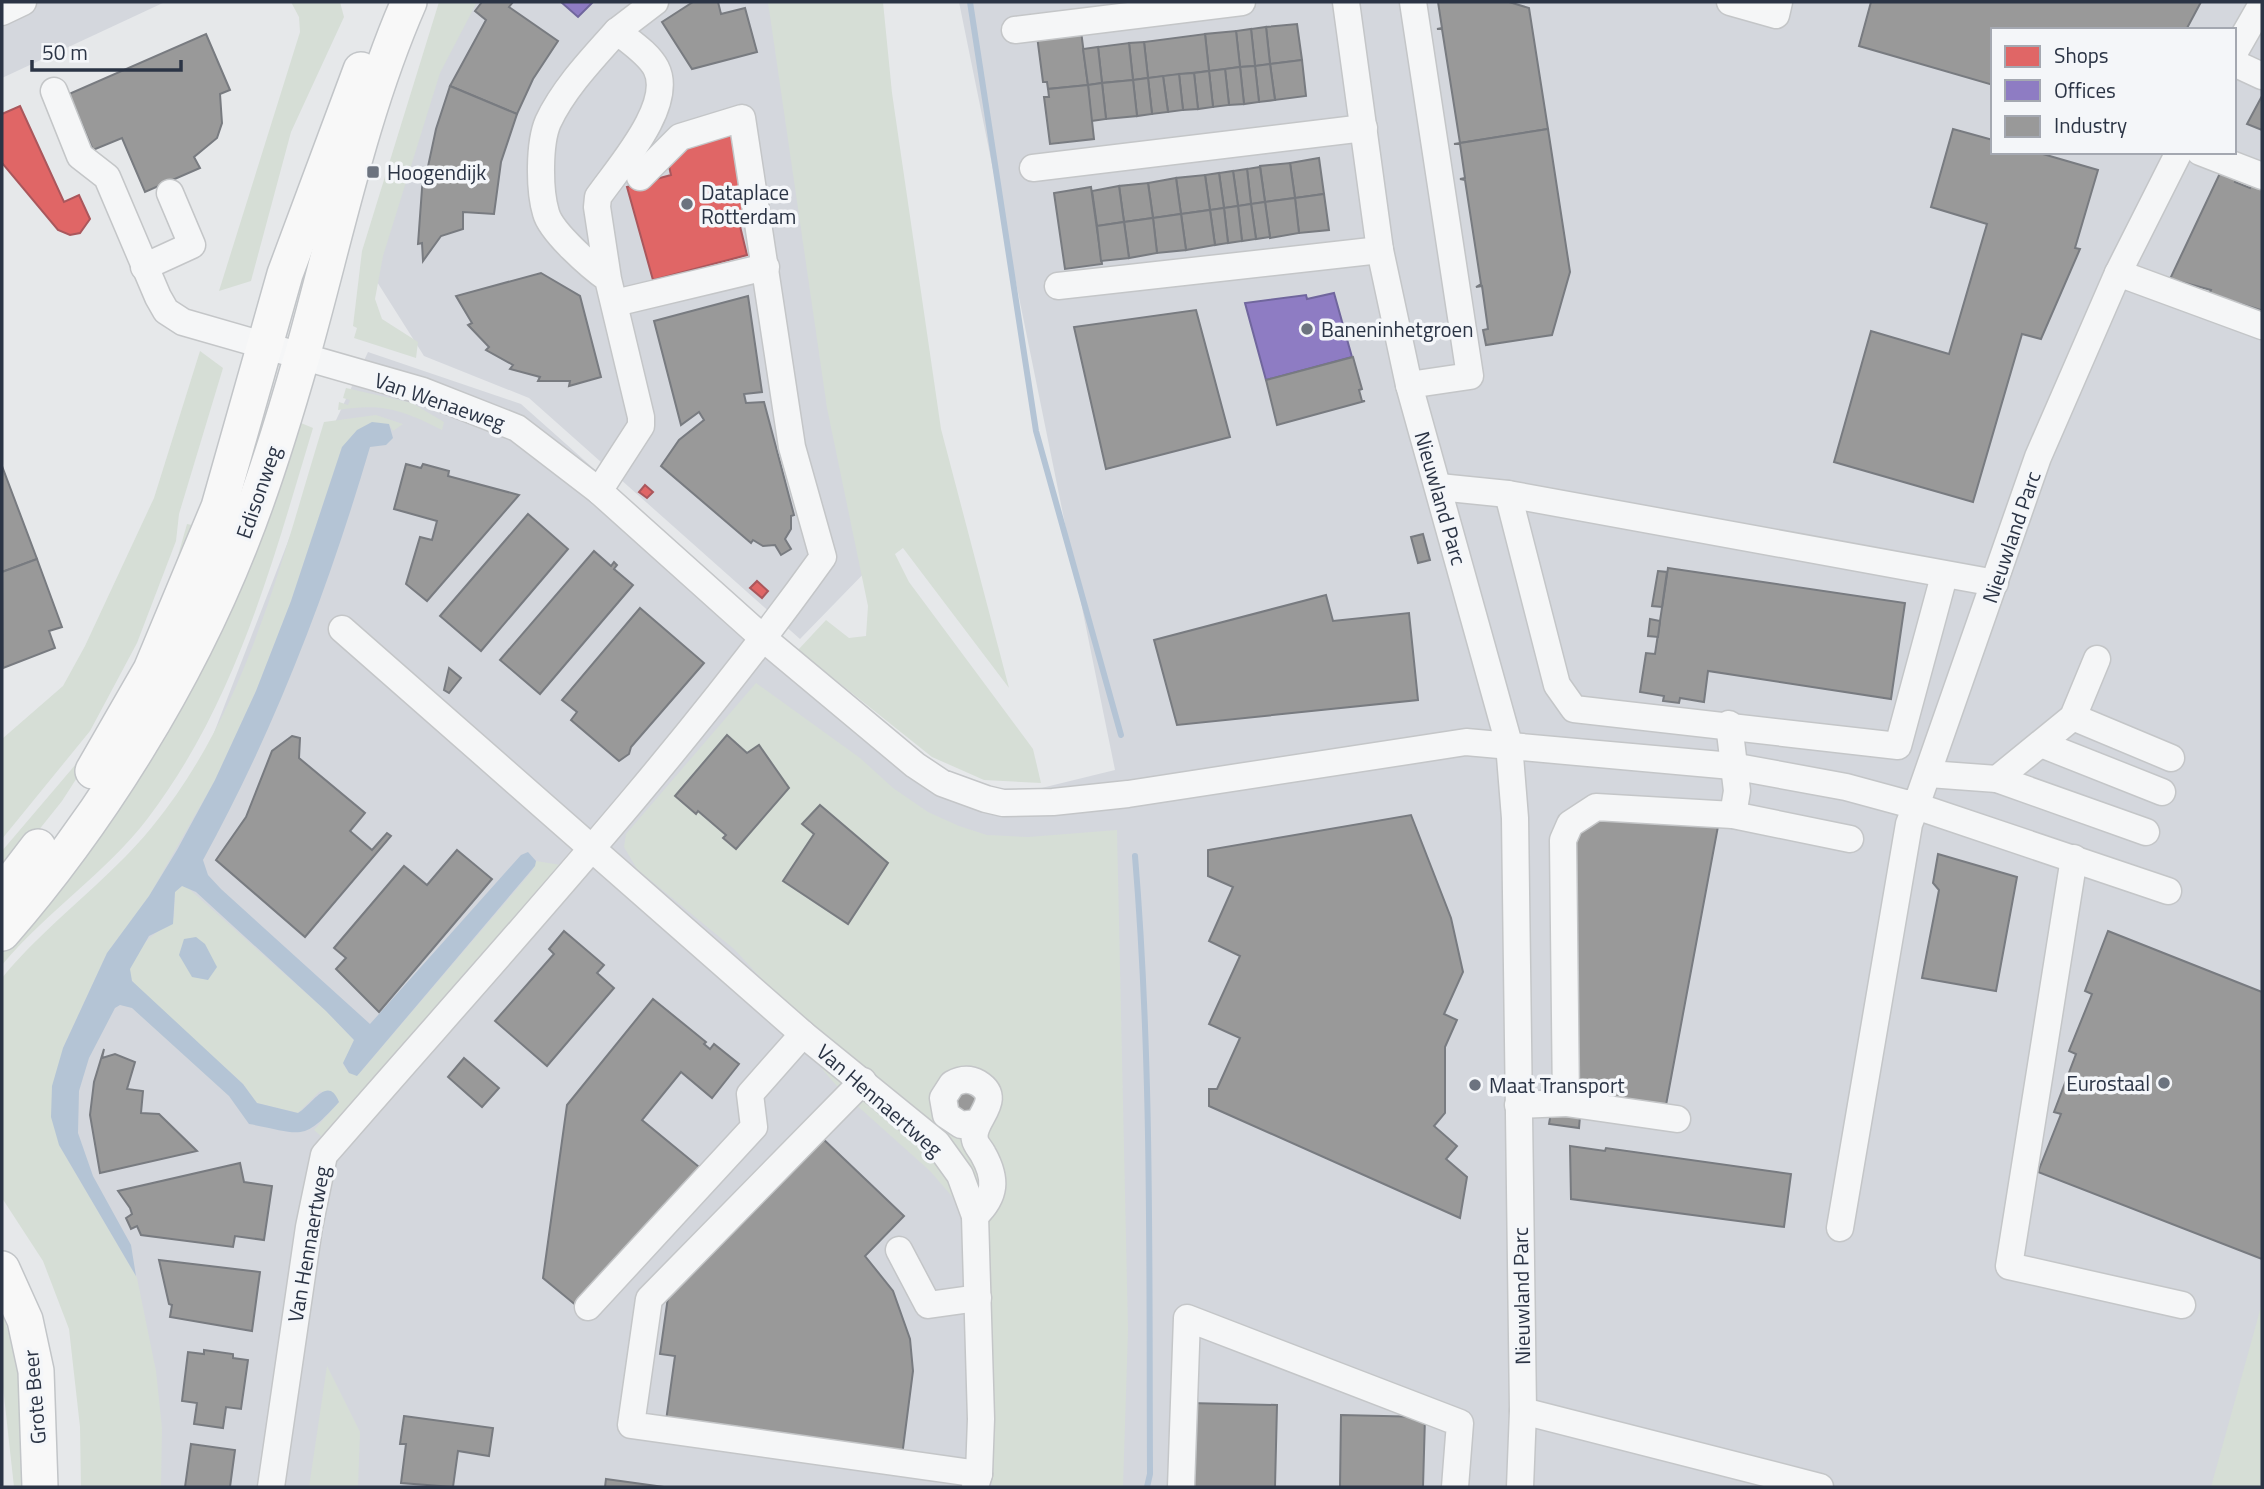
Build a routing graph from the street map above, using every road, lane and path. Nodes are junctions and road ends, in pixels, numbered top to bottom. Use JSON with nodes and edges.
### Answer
{"nodes":[{"id":1,"x":655,"y":2,"type":"edge"},
{"id":2,"x":1241,"y":2,"type":"edge"},
{"id":3,"x":1346,"y":2,"type":"edge"},
{"id":4,"x":1413,"y":2,"type":"edge"},
{"id":5,"x":1730,"y":2,"type":"edge"},
{"id":6,"x":1779,"y":2,"type":"edge"},
{"id":7,"x":400,"y":3,"type":"edge"},
{"id":8,"x":2262,"y":4,"type":"edge"},
{"id":9,"x":1014,"y":30,"type":"dead end"},
{"id":10,"x":617,"y":31,"type":"junction"},
{"id":11,"x":2236,"y":50,"type":"edge"},
{"id":12,"x":2236,"y":65,"type":"edge"},
{"id":13,"x":2262,"y":76,"type":"edge"},
{"id":14,"x":54,"y":91,"type":"dead end"},
{"id":15,"x":1364,"y":128,"type":"junction"},
{"id":16,"x":2178,"y":154,"type":"edge"},
{"id":17,"x":2205,"y":154,"type":"edge"},
{"id":18,"x":1033,"y":168,"type":"dead end"},
{"id":19,"x":2262,"y":176,"type":"edge"},
{"id":20,"x":640,"y":177,"type":"dead end"},
{"id":21,"x":170,"y":193,"type":"dead end"},
{"id":22,"x":1380,"y":250,"type":"junction"},
{"id":23,"x":144,"y":267,"type":"junction"},
{"id":24,"x":766,"y":267,"type":"junction"},
{"id":25,"x":2118,"y":273,"type":"junction"},
{"id":26,"x":1058,"y":286,"type":"dead end"},
{"id":27,"x":611,"y":291,"type":"junction"},
{"id":28,"x":2262,"y":326,"type":"edge"},
{"id":29,"x":264,"y":346,"type":"junction"},
{"id":30,"x":302,"y":357,"type":"junction"},
{"id":31,"x":1409,"y":386,"type":"junction"},
{"id":32,"x":1439,"y":487,"type":"junction"},
{"id":33,"x":599,"y":491,"type":"junction"},
{"id":34,"x":1508,"y":494,"type":"junction"},
{"id":35,"x":1944,"y":576,"type":"junction"},
{"id":36,"x":1995,"y":583,"type":"junction"},
{"id":37,"x":342,"y":629,"type":"dead end"},
{"id":38,"x":765,"y":639,"type":"junction"},
{"id":39,"x":2098,"y":659,"type":"dead end"},
{"id":40,"x":2073,"y":717,"type":"junction"},
{"id":41,"x":1729,"y":724,"type":"junction"},
{"id":42,"x":1509,"y":744,"type":"junction"},
{"id":43,"x":2040,"y":744,"type":"junction"},
{"id":44,"x":2171,"y":758,"type":"dead end"},
{"id":45,"x":1732,"y":766,"type":"junction"},
{"id":46,"x":1929,"y":775,"type":"junction"},
{"id":47,"x":1997,"y":779,"type":"junction"},
{"id":48,"x":2162,"y":792,"type":"dead end"},
{"id":49,"x":1916,"y":806,"type":"junction"},
{"id":50,"x":1733,"y":816,"type":"junction"},
{"id":51,"x":2146,"y":831,"type":"dead end"},
{"id":52,"x":1850,"y":839,"type":"dead end"},
{"id":53,"x":591,"y":848,"type":"junction"},
{"id":54,"x":2074,"y":858,"type":"junction"},
{"id":55,"x":2168,"y":891,"type":"dead end"},
{"id":56,"x":2,"y":894,"type":"edge"},
{"id":57,"x":2,"y":933,"type":"edge"},
{"id":58,"x":803,"y":1034,"type":"junction"},
{"id":59,"x":863,"y":1081,"type":"junction"},
{"id":60,"x":1566,"y":1103,"type":"junction"},
{"id":61,"x":1518,"y":1105,"type":"junction"},
{"id":62,"x":946,"y":1115,"type":"junction"},
{"id":63,"x":1677,"y":1119,"type":"dead end"},
{"id":64,"x":976,"y":1123,"type":"junction"},
{"id":65,"x":920,"y":1130,"type":"junction"},
{"id":66,"x":975,"y":1216,"type":"junction"},
{"id":67,"x":1840,"y":1228,"type":"dead end"},
{"id":68,"x":899,"y":1250,"type":"dead end"},
{"id":69,"x":2,"y":1269,"type":"edge"},
{"id":70,"x":978,"y":1298,"type":"junction"},
{"id":71,"x":2182,"y":1305,"type":"dead end"},
{"id":72,"x":588,"y":1307,"type":"dead end"},
{"id":73,"x":1523,"y":1410,"type":"junction"},
{"id":74,"x":977,"y":1481,"type":"edge"},
{"id":75,"x":40,"y":1487,"type":"edge"},
{"id":76,"x":271,"y":1487,"type":"edge"},
{"id":77,"x":1181,"y":1487,"type":"edge"},
{"id":78,"x":1455,"y":1487,"type":"edge"},
{"id":79,"x":1520,"y":1487,"type":"edge"},
{"id":80,"x":1820,"y":1487,"type":"edge"}],
"edges":[{"from":1,"to":10,"type":"street"},
{"from":2,"to":9,"type":"street"},
{"from":3,"to":15,"type":"street","name":"Nieuwland Parc"},
{"from":4,"to":31,"type":"street"},
{"from":5,"to":6,"type":"street"},
{"from":7,"to":29,"type":"main road","name":"Edisonweg"},
{"from":7,"to":30,"type":"main road","name":"Edisonweg"},
{"from":8,"to":11,"type":"street"},
{"from":10,"to":27,"type":"street"},
{"from":10,"to":27,"type":"street"},
{"from":12,"to":13,"type":"street"},
{"from":14,"to":23,"type":"street","name":"Van Wenaeweg"},
{"from":15,"to":18,"type":"street"},
{"from":15,"to":22,"type":"street","name":"Nieuwland Parc"},
{"from":16,"to":25,"type":"street","name":"Nieuwland Parc"},
{"from":17,"to":19,"type":"street"},
{"from":20,"to":24,"type":"street"},
{"from":21,"to":23,"type":"street"},
{"from":22,"to":26,"type":"street"},
{"from":22,"to":31,"type":"street","name":"Nieuwland Parc"},
{"from":23,"to":29,"type":"street","name":"Van Wenaeweg"},
{"from":24,"to":27,"type":"street"},
{"from":24,"to":38,"type":"street","name":"Van Hennaertweg"},
{"from":25,"to":28,"type":"street"},
{"from":25,"to":36,"type":"street","name":"Nieuwland Parc"},
{"from":27,"to":33,"type":"street"},
{"from":29,"to":30,"type":"street","name":"Van Wenaeweg"},
{"from":29,"to":56,"type":"main road","name":"Edisonweg"},
{"from":30,"to":33,"type":"street","name":"Van Wenaeweg"},
{"from":30,"to":57,"type":"main road","name":"Edisonweg"},
{"from":31,"to":32,"type":"street","name":"Nieuwland Parc"},
{"from":32,"to":34,"type":"street"},
{"from":32,"to":42,"type":"street","name":"Nieuwland Parc"},
{"from":33,"to":38,"type":"street","name":"Van Wenaeweg"},
{"from":34,"to":35,"type":"street"},
{"from":34,"to":41,"type":"street"},
{"from":35,"to":36,"type":"street"},
{"from":35,"to":41,"type":"street"},
{"from":36,"to":46,"type":"street","name":"Nieuwland Parc"},
{"from":37,"to":53,"type":"street","name":"Van Hennaertweg"},
{"from":38,"to":42,"type":"street","name":"Van Wenaeweg"},
{"from":38,"to":53,"type":"street","name":"Van Hennaertweg"},
{"from":39,"to":40,"type":"street"},
{"from":40,"to":43,"type":"street"},
{"from":40,"to":44,"type":"street"},
{"from":41,"to":45,"type":"street"},
{"from":42,"to":45,"type":"street"},
{"from":42,"to":61,"type":"street","name":"Nieuwland Parc"},
{"from":43,"to":47,"type":"street"},
{"from":43,"to":48,"type":"street"},
{"from":45,"to":49,"type":"street"},
{"from":45,"to":50,"type":"street"},
{"from":46,"to":47,"type":"street"},
{"from":46,"to":49,"type":"street","name":"Nieuwland Parc"},
{"from":47,"to":51,"type":"street"},
{"from":49,"to":54,"type":"street"},
{"from":49,"to":67,"type":"street","name":"Nieuwland Parc"},
{"from":50,"to":52,"type":"street"},
{"from":50,"to":60,"type":"street"},
{"from":53,"to":58,"type":"street","name":"Van Hennaertweg"},
{"from":53,"to":76,"type":"street","name":"Van Hennaertweg"},
{"from":54,"to":55,"type":"street"},
{"from":54,"to":71,"type":"street"},
{"from":58,"to":59,"type":"street","name":"Van Hennaertweg"},
{"from":58,"to":72,"type":"street"},
{"from":59,"to":65,"type":"street","name":"Van Hennaertweg"},
{"from":59,"to":74,"type":"street"},
{"from":60,"to":61,"type":"street"},
{"from":60,"to":63,"type":"street"},
{"from":61,"to":73,"type":"street","name":"Nieuwland Parc"},
{"from":62,"to":64,"type":"street"},
{"from":62,"to":64,"type":"street"},
{"from":62,"to":65,"type":"street"},
{"from":64,"to":66,"type":"street"},
{"from":65,"to":66,"type":"street","name":"Van Hennaertweg"},
{"from":66,"to":70,"type":"street","name":"Van Hennaertweg"},
{"from":68,"to":70,"type":"street"},
{"from":69,"to":75,"type":"main road","name":"Grote Beer"},
{"from":70,"to":74,"type":"street","name":"Van Hennaertweg"},
{"from":73,"to":79,"type":"street","name":"Nieuwland Parc"},
{"from":73,"to":80,"type":"street"},
{"from":77,"to":78,"type":"street"}]}
